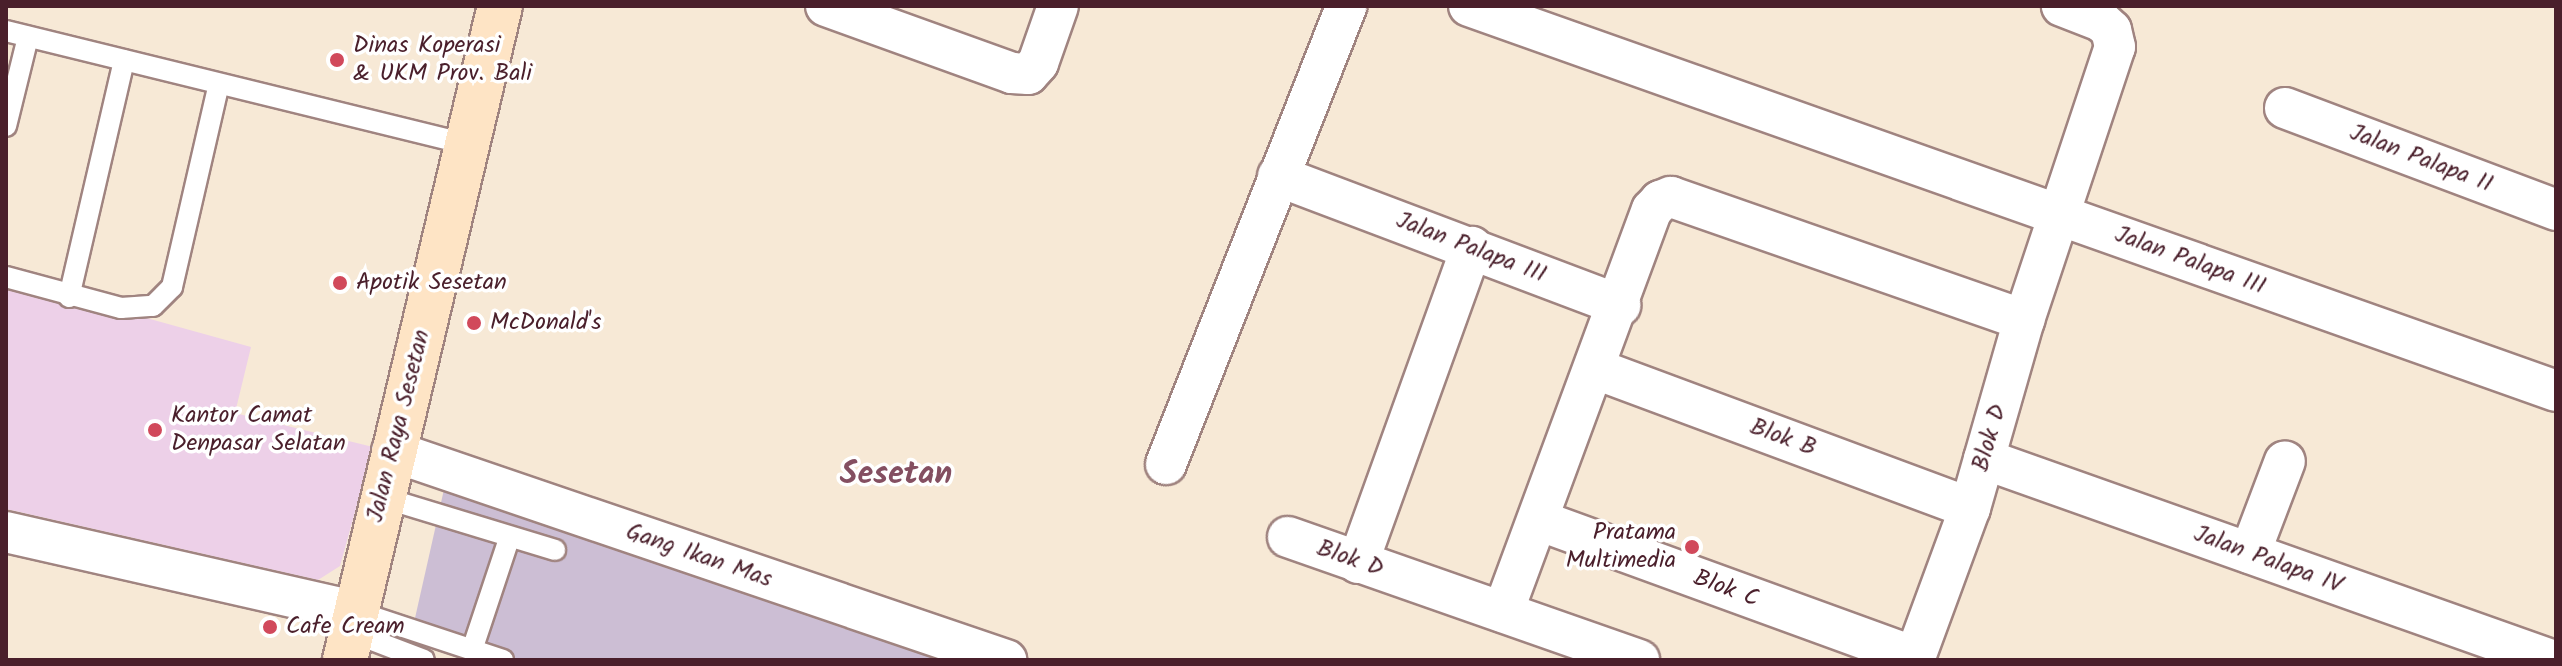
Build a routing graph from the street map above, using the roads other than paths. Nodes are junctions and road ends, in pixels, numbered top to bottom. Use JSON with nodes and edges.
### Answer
{"nodes":[{"id":1,"x":500,"y":6,"type":"edge"},
{"id":2,"x":826,"y":6,"type":"edge"},
{"id":3,"x":1058,"y":6,"type":"edge"},
{"id":4,"x":1346,"y":6,"type":"edge"},
{"id":5,"x":1469,"y":6,"type":"edge"},
{"id":6,"x":2062,"y":6,"type":"edge"},
{"id":7,"x":6,"y":31,"type":"edge"},
{"id":8,"x":28,"y":37,"type":"junction"},
{"id":9,"x":124,"y":60,"type":"junction"},
{"id":10,"x":219,"y":84,"type":"junction"},
{"id":11,"x":2285,"y":108,"type":"dead end"},
{"id":12,"x":6,"y":126,"type":"edge"},
{"id":13,"x":467,"y":144,"type":"junction"},
{"id":14,"x":1278,"y":176,"type":"junction"},
{"id":15,"x":2556,"y":210,"type":"edge"},
{"id":16,"x":2059,"y":214,"type":"junction"},
{"id":17,"x":1472,"y":247,"type":"junction"},
{"id":18,"x":6,"y":277,"type":"edge"},
{"id":19,"x":69,"y":297,"type":"junction"},
{"id":20,"x":1620,"y":305,"type":"junction"},
{"id":21,"x":2024,"y":320,"type":"junction"},
{"id":22,"x":1596,"y":369,"type":"junction"},
{"id":23,"x":2556,"y":391,"type":"edge"},
{"id":24,"x":392,"y":451,"type":"junction"},
{"id":25,"x":1984,"y":459,"type":"junction"},
{"id":26,"x":2285,"y":461,"type":"dead end"},
{"id":27,"x":1166,"y":464,"type":"dead end"},
{"id":28,"x":381,"y":497,"type":"junction"},
{"id":29,"x":1970,"y":508,"type":"junction"},
{"id":30,"x":1538,"y":520,"type":"junction"},
{"id":31,"x":6,"y":532,"type":"edge"},
{"id":32,"x":1288,"y":537,"type":"dead end"},
{"id":33,"x":509,"y":539,"type":"junction"},
{"id":34,"x":555,"y":550,"type":"dead end"},
{"id":35,"x":2250,"y":553,"type":"junction"},
{"id":36,"x":1358,"y":563,"type":"junction"},
{"id":37,"x":1503,"y":612,"type":"junction"},
{"id":38,"x":350,"y":634,"type":"edge"},
{"id":39,"x":473,"y":647,"type":"junction"},
{"id":40,"x":1914,"y":659,"type":"edge"},
{"id":41,"x":424,"y":660,"type":"edge"},
{"id":42,"x":503,"y":660,"type":"edge"},
{"id":43,"x":1006,"y":660,"type":"edge"},
{"id":44,"x":1639,"y":660,"type":"edge"},
{"id":45,"x":2551,"y":660,"type":"edge"}],
"edges":[{"from":1,"to":13,"type":"main road","name":"Jalan Raya Sesetan"},
{"from":2,"to":3,"type":"street"},
{"from":4,"to":14,"type":"street"},
{"from":5,"to":16,"type":"street","name":"Jalan Palapa III"},
{"from":6,"to":16,"type":"street"},
{"from":7,"to":8,"type":"lane"},
{"from":8,"to":9,"type":"lane"},
{"from":8,"to":12,"type":"lane"},
{"from":9,"to":10,"type":"lane"},
{"from":9,"to":19,"type":"lane"},
{"from":10,"to":13,"type":"lane"},
{"from":10,"to":19,"type":"lane"},
{"from":11,"to":15,"type":"street","name":"Jalan Palapa II"},
{"from":13,"to":24,"type":"main road","name":"Jalan Raya Sesetan"},
{"from":14,"to":17,"type":"street","name":"Jalan Palapa III"},
{"from":14,"to":27,"type":"street"},
{"from":16,"to":21,"type":"street","name":"Blok D"},
{"from":16,"to":23,"type":"street","name":"Jalan Palapa III"},
{"from":17,"to":20,"type":"street","name":"Jalan Palapa III"},
{"from":17,"to":36,"type":"street"},
{"from":18,"to":19,"type":"lane"},
{"from":20,"to":21,"type":"street"},
{"from":20,"to":22,"type":"street"},
{"from":21,"to":25,"type":"street","name":"Blok D"},
{"from":22,"to":29,"type":"street","name":"Blok B"},
{"from":22,"to":30,"type":"street"},
{"from":24,"to":28,"type":"main road","name":"Jalan Raya Sesetan"},
{"from":24,"to":43,"type":"street","name":"Gang Ikan Mas"},
{"from":25,"to":29,"type":"street","name":"Blok D"},
{"from":25,"to":35,"type":"street","name":"Jalan Palapa IV"},
{"from":26,"to":35,"type":"street"},
{"from":28,"to":33,"type":"lane"},
{"from":28,"to":38,"type":"main road","name":"Jalan Raya Sesetan"},
{"from":29,"to":40,"type":"street","name":"Blok D"},
{"from":30,"to":37,"type":"street"},
{"from":30,"to":40,"type":"street","name":"Blok C"},
{"from":31,"to":38,"type":"street"},
{"from":32,"to":36,"type":"street","name":"Blok D"},
{"from":33,"to":34,"type":"lane"},
{"from":33,"to":39,"type":"lane"},
{"from":35,"to":45,"type":"street","name":"Jalan Palapa IV"},
{"from":36,"to":37,"type":"street","name":"Blok D"},
{"from":37,"to":44,"type":"street","name":"Blok D"},
{"from":38,"to":39,"type":"lane"},
{"from":38,"to":41,"type":"lane"},
{"from":39,"to":42,"type":"lane"}]}
